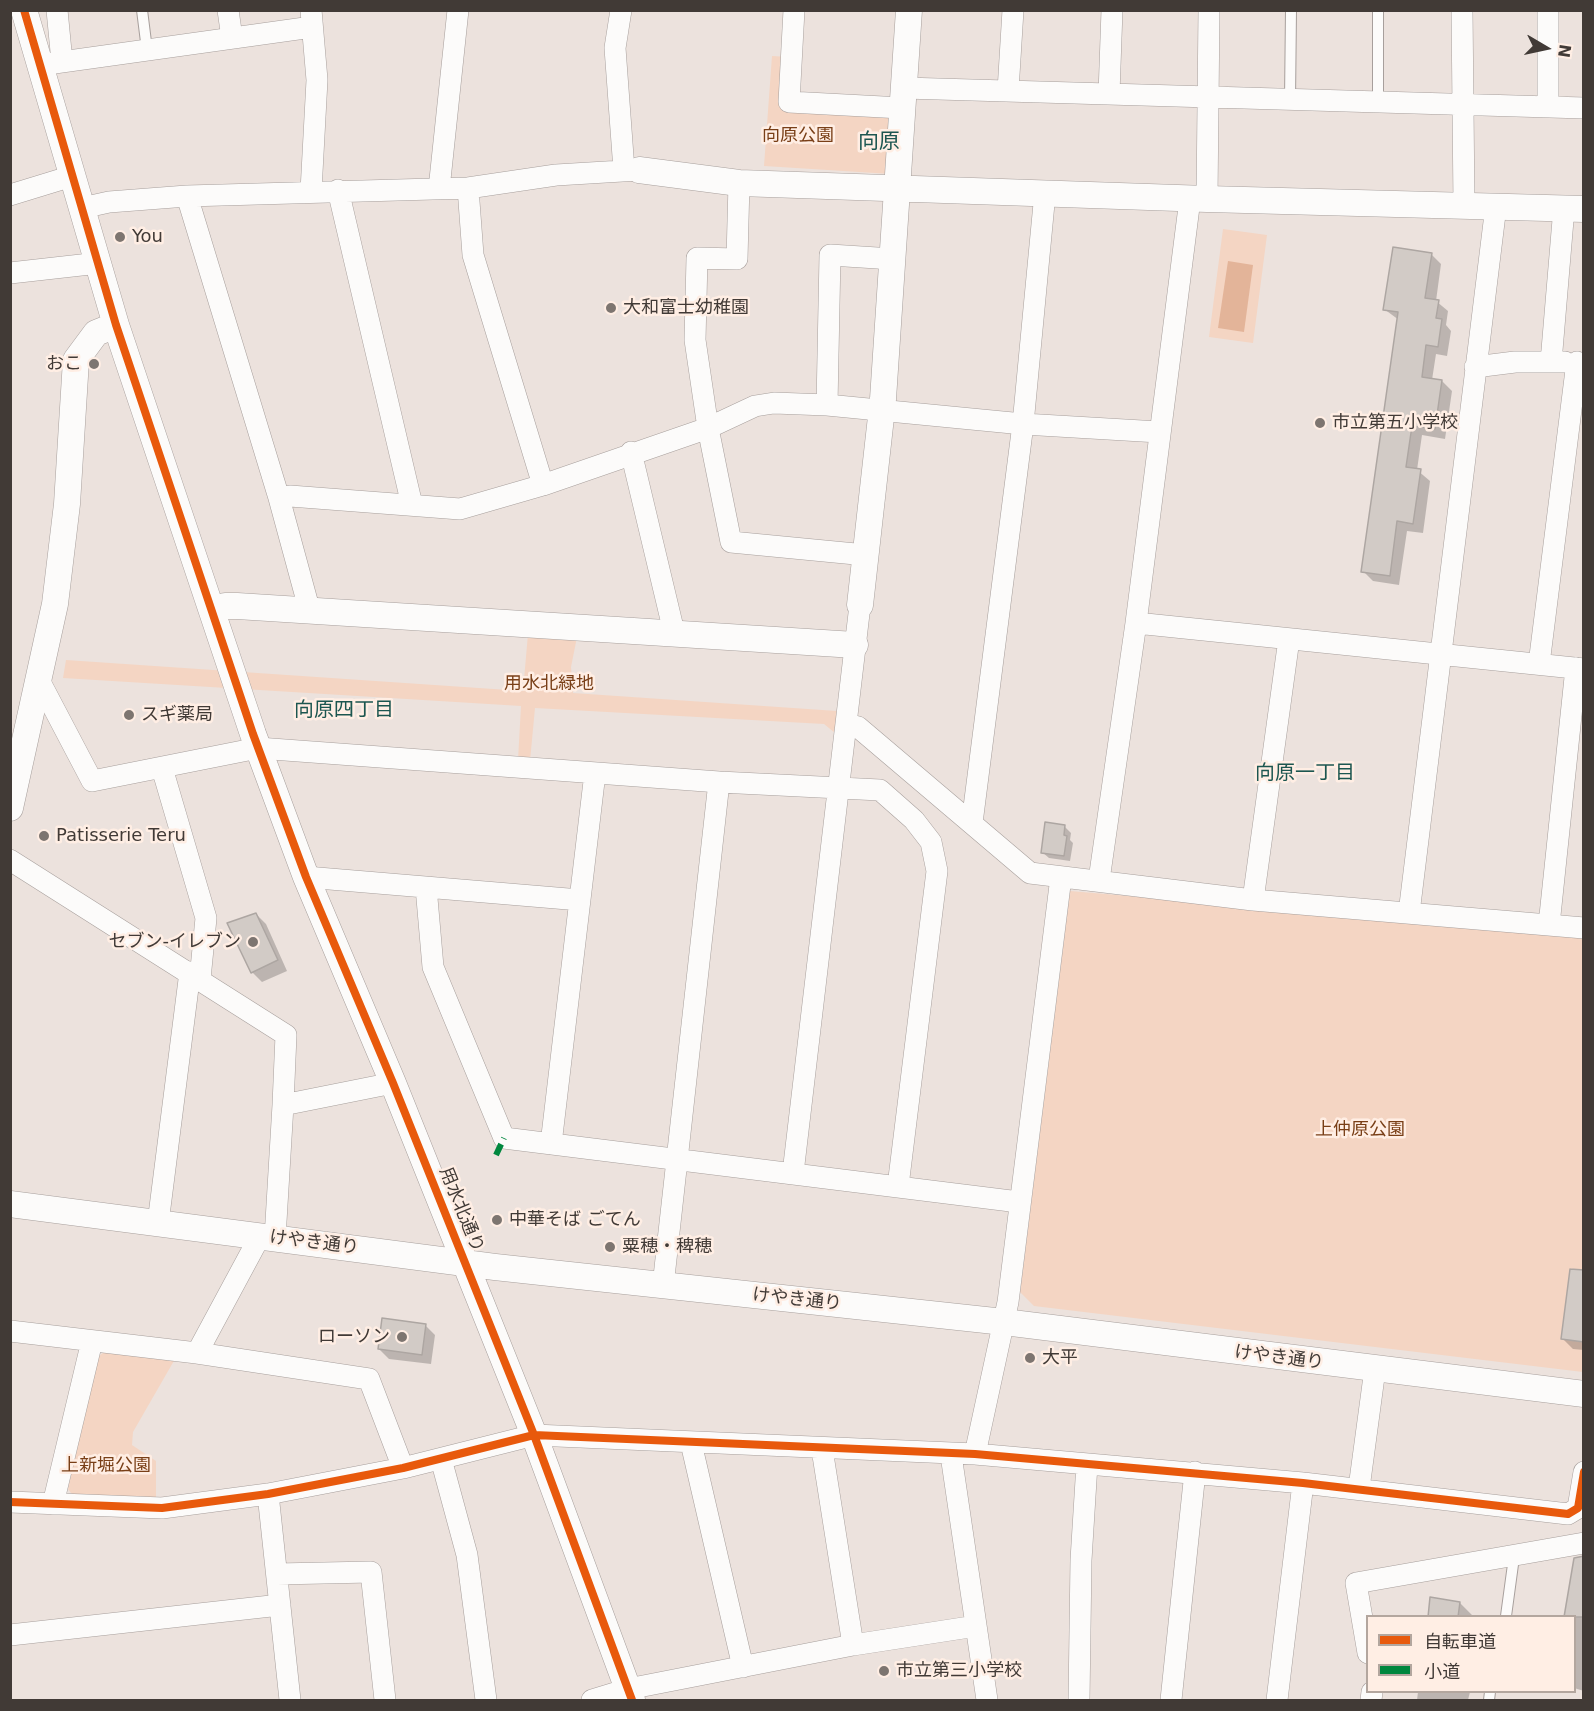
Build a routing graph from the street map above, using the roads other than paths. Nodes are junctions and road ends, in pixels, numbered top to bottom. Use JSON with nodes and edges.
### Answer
{"nodes":[{"id":1,"x":24,"y":10,"type":"edge"},
{"id":2,"x":57,"y":10,"type":"edge"},
{"id":3,"x":142,"y":10,"type":"edge"},
{"id":4,"x":228,"y":10,"type":"edge"},
{"id":5,"x":458,"y":10,"type":"edge"},
{"id":6,"x":621,"y":10,"type":"edge"},
{"id":7,"x":794,"y":10,"type":"edge"},
{"id":8,"x":909,"y":10,"type":"edge"},
{"id":9,"x":1013,"y":10,"type":"edge"},
{"id":10,"x":1112,"y":10,"type":"edge"},
{"id":11,"x":1209,"y":10,"type":"edge"},
{"id":12,"x":1291,"y":10,"type":"edge"},
{"id":13,"x":1378,"y":10,"type":"edge"},
{"id":14,"x":1462,"y":10,"type":"edge"},
{"id":15,"x":1548,"y":10,"type":"edge"},
{"id":16,"x":312,"y":19,"type":"edge"},
{"id":17,"x":232,"y":38,"type":"junction"},
{"id":18,"x":147,"y":50,"type":"junction"},
{"id":19,"x":51,"y":64,"type":"junction"},
{"id":20,"x":1008,"y":91,"type":"junction"},
{"id":21,"x":1109,"y":94,"type":"junction"},
{"id":22,"x":1209,"y":97,"type":"junction"},
{"id":23,"x":903,"y":98,"type":"junction"},
{"id":24,"x":1290,"y":100,"type":"junction"},
{"id":25,"x":1378,"y":102,"type":"junction"},
{"id":26,"x":1464,"y":105,"type":"junction"},
{"id":27,"x":1548,"y":107,"type":"junction"},
{"id":28,"x":1584,"y":108,"type":"edge"},
{"id":29,"x":631,"y":170,"type":"junction"},
{"id":30,"x":72,"y":177,"type":"junction"},
{"id":31,"x":738,"y":183,"type":"junction"},
{"id":32,"x":468,"y":188,"type":"junction"},
{"id":33,"x":439,"y":189,"type":"junction"},
{"id":34,"x":898,"y":189,"type":"junction"},
{"id":35,"x":338,"y":190,"type":"junction"},
{"id":36,"x":311,"y":191,"type":"junction"},
{"id":37,"x":1045,"y":193,"type":"junction"},
{"id":38,"x":10,"y":195,"type":"edge"},
{"id":39,"x":187,"y":196,"type":"junction"},
{"id":40,"x":1198,"y":199,"type":"junction"},
{"id":41,"x":1464,"y":205,"type":"junction"},
{"id":42,"x":1496,"y":206,"type":"junction"},
{"id":43,"x":82,"y":208,"type":"junction"},
{"id":44,"x":1574,"y":209,"type":"edge"},
{"id":45,"x":893,"y":259,"type":"junction"},
{"id":46,"x":99,"y":263,"type":"junction"},
{"id":47,"x":10,"y":273,"type":"edge"},
{"id":48,"x":116,"y":325,"type":"junction"},
{"id":49,"x":1551,"y":362,"type":"junction"},
{"id":50,"x":1580,"y":362,"type":"edge"},
{"id":51,"x":1475,"y":367,"type":"junction"},
{"id":52,"x":827,"y":405,"type":"junction"},
{"id":53,"x":882,"y":412,"type":"junction"},
{"id":54,"x":1023,"y":424,"type":"junction"},
{"id":55,"x":708,"y":428,"type":"junction"},
{"id":56,"x":1159,"y":432,"type":"junction"},
{"id":57,"x":631,"y":452,"type":"junction"},
{"id":58,"x":543,"y":484,"type":"junction"},
{"id":59,"x":279,"y":498,"type":"junction"},
{"id":60,"x":412,"y":505,"type":"junction"},
{"id":61,"x":866,"y":555,"type":"junction"},
{"id":62,"x":860,"y":604,"type":"joint"},
{"id":63,"x":212,"y":610,"type":"junction"},
{"id":64,"x":310,"y":612,"type":"junction"},
{"id":65,"x":1137,"y":623,"type":"junction"},
{"id":66,"x":674,"y":633,"type":"junction"},
{"id":67,"x":1289,"y":639,"type":"junction"},
{"id":68,"x":855,"y":645,"type":"junction"},
{"id":69,"x":1441,"y":654,"type":"junction"},
{"id":70,"x":1539,"y":664,"type":"junction"},
{"id":71,"x":1580,"y":668,"type":"edge"},
{"id":72,"x":40,"y":682,"type":"junction"},
{"id":73,"x":846,"y":724,"type":"junction"},
{"id":74,"x":255,"y":741,"type":"junction"},
{"id":75,"x":162,"y":768,"type":"junction"},
{"id":76,"x":595,"y":773,"type":"junction"},
{"id":77,"x":719,"y":782,"type":"junction"},
{"id":78,"x":838,"y":789,"type":"junction"},
{"id":79,"x":10,"y":808,"type":"edge"},
{"id":80,"x":972,"y":823,"type":"junction"},
{"id":81,"x":10,"y":860,"type":"edge"},
{"id":82,"x":306,"y":877,"type":"junction"},
{"id":83,"x":1061,"y":877,"type":"junction"},
{"id":84,"x":1099,"y":880,"type":"junction"},
{"id":85,"x":426,"y":887,"type":"junction"},
{"id":86,"x":580,"y":900,"type":"junction"},
{"id":87,"x":1253,"y":900,"type":"junction"},
{"id":88,"x":1409,"y":913,"type":"junction"},
{"id":89,"x":1549,"y":925,"type":"junction"},
{"id":90,"x":1584,"y":928,"type":"edge"},
{"id":91,"x":195,"y":975,"type":"junction"},
{"id":92,"x":393,"y":1083,"type":"junction"},
{"id":93,"x":283,"y":1105,"type":"junction"},
{"id":94,"x":551,"y":1144,"type":"junction"},
{"id":95,"x":677,"y":1159,"type":"junction"},
{"id":96,"x":793,"y":1173,"type":"junction"},
{"id":97,"x":898,"y":1186,"type":"junction"},
{"id":98,"x":1019,"y":1202,"type":"junction"},
{"id":99,"x":10,"y":1204,"type":"edge"},
{"id":100,"x":158,"y":1223,"type":"junction"},
{"id":101,"x":268,"y":1237,"type":"junction"},
{"id":102,"x":467,"y":1263,"type":"junction"},
{"id":103,"x":663,"y":1286,"type":"junction"},
{"id":104,"x":1004,"y":1322,"type":"junction"},
{"id":105,"x":10,"y":1331,"type":"edge"},
{"id":106,"x":92,"y":1341,"type":"junction"},
{"id":107,"x":197,"y":1353,"type":"junction"},
{"id":108,"x":1375,"y":1369,"type":"junction"},
{"id":109,"x":1584,"y":1394,"type":"edge"},
{"id":110,"x":534,"y":1436,"type":"junction"},
{"id":111,"x":692,"y":1443,"type":"junction"},
{"id":112,"x":822,"y":1449,"type":"junction"},
{"id":113,"x":975,"y":1454,"type":"junction"},
{"id":114,"x":951,"y":1455,"type":"junction"},
{"id":115,"x":441,"y":1459,"type":"junction"},
{"id":116,"x":1087,"y":1464,"type":"junction"},
{"id":117,"x":403,"y":1468,"type":"junction"},
{"id":118,"x":1195,"y":1472,"type":"junction"},
{"id":119,"x":1584,"y":1472,"type":"edge"},
{"id":120,"x":1303,"y":1483,"type":"junction"},
{"id":121,"x":1359,"y":1488,"type":"junction"},
{"id":122,"x":268,"y":1494,"type":"junction"},
{"id":123,"x":10,"y":1502,"type":"edge"},
{"id":124,"x":53,"y":1504,"type":"junction"},
{"id":125,"x":1584,"y":1543,"type":"edge"},
{"id":126,"x":1514,"y":1557,"type":"junction"},
{"id":127,"x":277,"y":1574,"type":"junction"},
{"id":128,"x":280,"y":1605,"type":"junction"},
{"id":129,"x":1506,"y":1615,"type":"edge"},
{"id":130,"x":976,"y":1626,"type":"junction"},
{"id":131,"x":10,"y":1635,"type":"edge"},
{"id":132,"x":1366,"y":1641,"type":"edge"},
{"id":133,"x":853,"y":1645,"type":"junction"},
{"id":134,"x":743,"y":1667,"type":"junction"},
{"id":135,"x":630,"y":1695,"type":"edge"},
{"id":136,"x":290,"y":1701,"type":"edge"},
{"id":137,"x":385,"y":1701,"type":"edge"},
{"id":138,"x":486,"y":1701,"type":"edge"},
{"id":139,"x":592,"y":1701,"type":"edge"},
{"id":140,"x":987,"y":1701,"type":"edge"},
{"id":141,"x":1079,"y":1701,"type":"edge"},
{"id":142,"x":1171,"y":1701,"type":"edge"},
{"id":143,"x":1277,"y":1701,"type":"edge"}],
"edges":[{"from":1,"to":19,"type":"street","name":"用水北通り"},
{"from":2,"to":19,"type":"street"},
{"from":3,"to":18,"type":"lane"},
{"from":4,"to":17,"type":"street"},
{"from":5,"to":33,"type":"street"},
{"from":6,"to":29,"type":"street"},
{"from":7,"to":23,"type":"street"},
{"from":8,"to":23,"type":"street"},
{"from":9,"to":20,"type":"street"},
{"from":10,"to":21,"type":"street"},
{"from":11,"to":22,"type":"street"},
{"from":12,"to":24,"type":"lane"},
{"from":13,"to":25,"type":"lane"},
{"from":14,"to":26,"type":"street"},
{"from":15,"to":27,"type":"street"},
{"from":16,"to":17,"type":"street"},
{"from":16,"to":36,"type":"street"},
{"from":17,"to":18,"type":"street"},
{"from":18,"to":19,"type":"street"},
{"from":19,"to":30,"type":"street","name":"用水北通り"},
{"from":20,"to":21,"type":"street"},
{"from":20,"to":23,"type":"street"},
{"from":21,"to":22,"type":"street"},
{"from":22,"to":24,"type":"street"},
{"from":22,"to":40,"type":"street"},
{"from":23,"to":34,"type":"street"},
{"from":24,"to":25,"type":"street"},
{"from":25,"to":26,"type":"street"},
{"from":26,"to":27,"type":"street"},
{"from":26,"to":41,"type":"street"},
{"from":27,"to":28,"type":"street"},
{"from":29,"to":31,"type":"street"},
{"from":29,"to":32,"type":"street"},
{"from":30,"to":38,"type":"street"},
{"from":30,"to":43,"type":"street","name":"用水北通り"},
{"from":31,"to":34,"type":"street"},
{"from":31,"to":55,"type":"street"},
{"from":32,"to":33,"type":"street"},
{"from":32,"to":58,"type":"street"},
{"from":33,"to":35,"type":"street"},
{"from":34,"to":37,"type":"street"},
{"from":34,"to":45,"type":"street"},
{"from":35,"to":36,"type":"street"},
{"from":35,"to":60,"type":"street"},
{"from":36,"to":39,"type":"street"},
{"from":37,"to":40,"type":"street"},
{"from":37,"to":54,"type":"street"},
{"from":39,"to":43,"type":"street"},
{"from":39,"to":59,"type":"street"},
{"from":40,"to":41,"type":"street"},
{"from":40,"to":56,"type":"street"},
{"from":41,"to":42,"type":"street"},
{"from":42,"to":44,"type":"street"},
{"from":42,"to":51,"type":"street"},
{"from":43,"to":46,"type":"street","name":"用水北通り"},
{"from":44,"to":49,"type":"street"},
{"from":45,"to":52,"type":"street"},
{"from":45,"to":53,"type":"street"},
{"from":46,"to":47,"type":"street"},
{"from":46,"to":48,"type":"street","name":"用水北通り"},
{"from":48,"to":63,"type":"street","name":"用水北通り"},
{"from":48,"to":72,"type":"street"},
{"from":49,"to":50,"type":"street"},
{"from":49,"to":51,"type":"street"},
{"from":50,"to":70,"type":"street"},
{"from":51,"to":69,"type":"street"},
{"from":52,"to":53,"type":"street"},
{"from":52,"to":55,"type":"street"},
{"from":53,"to":54,"type":"street"},
{"from":53,"to":61,"type":"street"},
{"from":54,"to":56,"type":"street"},
{"from":54,"to":80,"type":"street"},
{"from":55,"to":57,"type":"street"},
{"from":55,"to":61,"type":"street"},
{"from":56,"to":65,"type":"street"},
{"from":57,"to":58,"type":"street"},
{"from":57,"to":66,"type":"street"},
{"from":58,"to":60,"type":"street"},
{"from":59,"to":60,"type":"street"},
{"from":59,"to":64,"type":"street"},
{"from":61,"to":62,"type":"street"},
{"from":62,"to":68,"type":"street"},
{"from":63,"to":64,"type":"street"},
{"from":63,"to":74,"type":"street","name":"用水北通り"},
{"from":64,"to":66,"type":"street"},
{"from":65,"to":67,"type":"street"},
{"from":65,"to":84,"type":"street"},
{"from":66,"to":68,"type":"street"},
{"from":67,"to":69,"type":"street"},
{"from":67,"to":87,"type":"street"},
{"from":68,"to":73,"type":"street"},
{"from":69,"to":70,"type":"street"},
{"from":69,"to":88,"type":"street"},
{"from":70,"to":71,"type":"street"},
{"from":71,"to":89,"type":"street"},
{"from":72,"to":75,"type":"street"},
{"from":72,"to":79,"type":"street"},
{"from":73,"to":78,"type":"street"},
{"from":73,"to":80,"type":"street"},
{"from":74,"to":75,"type":"street"},
{"from":74,"to":76,"type":"street"},
{"from":74,"to":82,"type":"street","name":"用水北通り"},
{"from":75,"to":91,"type":"street"},
{"from":76,"to":77,"type":"street"},
{"from":76,"to":86,"type":"street"},
{"from":77,"to":78,"type":"street"},
{"from":77,"to":95,"type":"street"},
{"from":78,"to":96,"type":"street"},
{"from":78,"to":97,"type":"street"},
{"from":80,"to":83,"type":"street"},
{"from":81,"to":91,"type":"street"},
{"from":82,"to":85,"type":"street"},
{"from":82,"to":92,"type":"street","name":"用水北通り"},
{"from":83,"to":84,"type":"street"},
{"from":83,"to":98,"type":"street"},
{"from":84,"to":87,"type":"street"},
{"from":85,"to":86,"type":"street"},
{"from":85,"to":94,"type":"street"},
{"from":86,"to":94,"type":"street"},
{"from":87,"to":88,"type":"street"},
{"from":88,"to":89,"type":"street"},
{"from":89,"to":90,"type":"street"},
{"from":91,"to":93,"type":"street"},
{"from":91,"to":100,"type":"street"},
{"from":92,"to":93,"type":"street"},
{"from":92,"to":102,"type":"street","name":"用水北通り"},
{"from":93,"to":101,"type":"street"},
{"from":94,"to":95,"type":"street"},
{"from":95,"to":96,"type":"street"},
{"from":95,"to":103,"type":"street"},
{"from":96,"to":97,"type":"street"},
{"from":97,"to":98,"type":"street"},
{"from":98,"to":104,"type":"street"},
{"from":99,"to":100,"type":"street","name":"けやき通り"},
{"from":100,"to":101,"type":"street","name":"けやき通り"},
{"from":101,"to":102,"type":"street","name":"けやき通り"},
{"from":101,"to":107,"type":"street"},
{"from":102,"to":103,"type":"street","name":"けやき通り"},
{"from":102,"to":110,"type":"street","name":"用水北通り"},
{"from":103,"to":104,"type":"street","name":"けやき通り"},
{"from":104,"to":108,"type":"street","name":"けやき通り"},
{"from":104,"to":113,"type":"street"},
{"from":105,"to":106,"type":"street"},
{"from":106,"to":107,"type":"street"},
{"from":106,"to":124,"type":"street"},
{"from":107,"to":117,"type":"street"},
{"from":108,"to":109,"type":"street","name":"けやき通り"},
{"from":108,"to":121,"type":"street"},
{"from":110,"to":111,"type":"street"},
{"from":110,"to":115,"type":"street"},
{"from":110,"to":135,"type":"street","name":"用水北通り"},
{"from":111,"to":112,"type":"street"},
{"from":111,"to":134,"type":"street"},
{"from":112,"to":114,"type":"street"},
{"from":112,"to":133,"type":"street"},
{"from":113,"to":114,"type":"street"},
{"from":113,"to":116,"type":"street"},
{"from":114,"to":130,"type":"street"},
{"from":115,"to":117,"type":"street"},
{"from":115,"to":138,"type":"street"},
{"from":116,"to":118,"type":"street"},
{"from":116,"to":141,"type":"street"},
{"from":117,"to":122,"type":"street"},
{"from":118,"to":120,"type":"street"},
{"from":118,"to":142,"type":"street"},
{"from":119,"to":121,"type":"street"},
{"from":120,"to":121,"type":"street"},
{"from":120,"to":143,"type":"street"},
{"from":122,"to":124,"type":"street"},
{"from":122,"to":127,"type":"street"},
{"from":123,"to":124,"type":"street"},
{"from":125,"to":126,"type":"street"},
{"from":126,"to":129,"type":"lane"},
{"from":126,"to":132,"type":"street"},
{"from":127,"to":128,"type":"street"},
{"from":127,"to":137,"type":"street"},
{"from":128,"to":131,"type":"street"},
{"from":128,"to":136,"type":"street"},
{"from":130,"to":133,"type":"street"},
{"from":130,"to":140,"type":"street"},
{"from":133,"to":134,"type":"street"},
{"from":134,"to":135,"type":"street"},
{"from":135,"to":139,"type":"street"}]}
